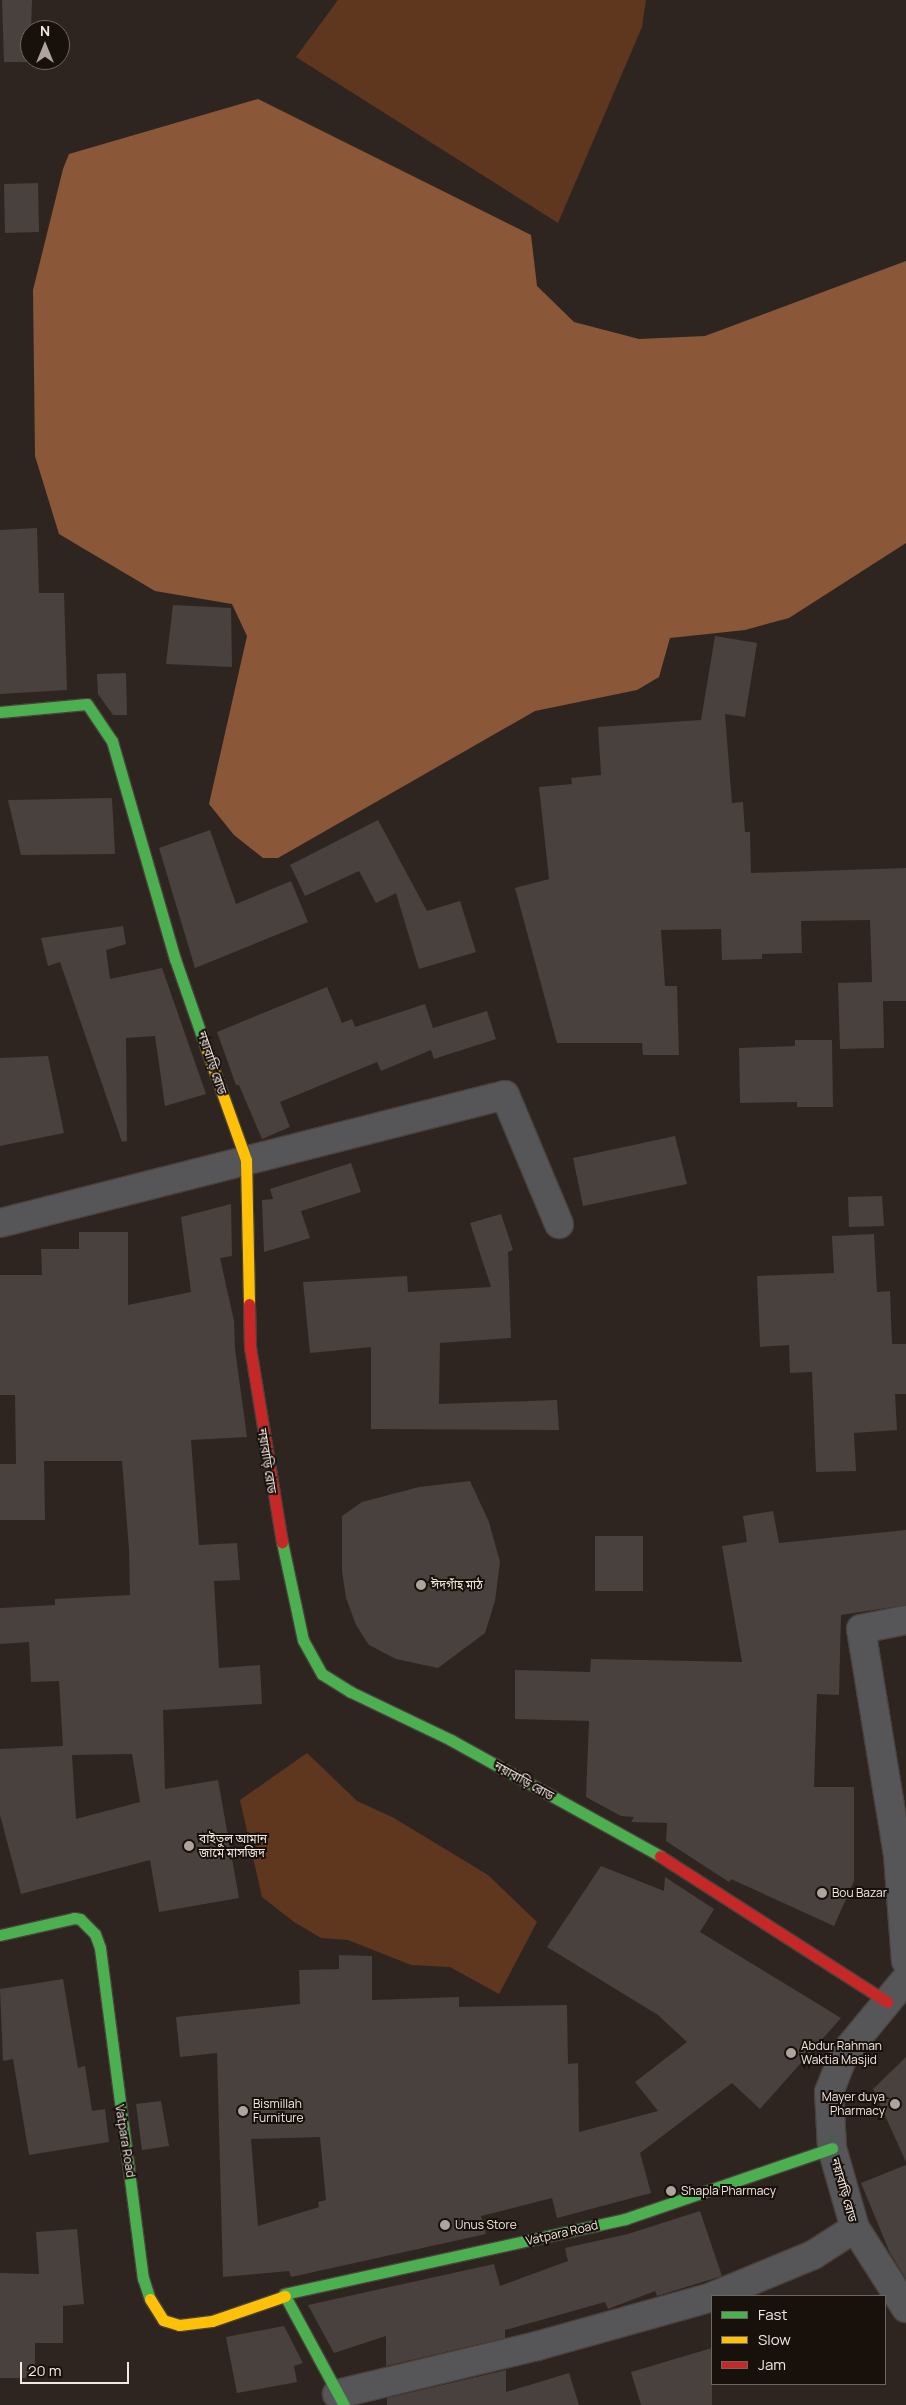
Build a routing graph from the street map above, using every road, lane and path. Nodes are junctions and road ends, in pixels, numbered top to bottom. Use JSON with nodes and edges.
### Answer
{"nodes":[{"id":1,"x":0,"y":712,"type":"edge"},
{"id":2,"x":246,"y":1160,"type":"junction"},
{"id":3,"x":0,"y":1223,"type":"edge"},
{"id":4,"x":559,"y":1224,"type":"dead end"},
{"id":5,"x":906,"y":1620,"type":"edge"},
{"id":6,"x":0,"y":1935,"type":"edge"},
{"id":7,"x":906,"y":1961,"type":"edge"},
{"id":8,"x":906,"y":1979,"type":"edge"},
{"id":9,"x":887,"y":2002,"type":"junction"},
{"id":10,"x":832,"y":2148,"type":"junction"},
{"id":11,"x":855,"y":2228,"type":"junction"},
{"id":12,"x":284,"y":2294,"type":"junction"},
{"id":13,"x":718,"y":2295,"type":"edge"},
{"id":14,"x":711,"y":2298,"type":"edge"},
{"id":15,"x":906,"y":2308,"type":"edge"},
{"id":16,"x":341,"y":2400,"type":"edge"}],
"edges":[{"from":1,"to":2,"type":"street","name":"নয়াবাড়ি রোড"},
{"from":2,"to":3,"type":"street"},
{"from":2,"to":4,"type":"street"},
{"from":2,"to":9,"type":"street","name":"নয়াবাড়ি রোড"},
{"from":5,"to":7,"type":"street"},
{"from":6,"to":12,"type":"street","name":"Vatpara Road"},
{"from":8,"to":9,"type":"street","name":"নয়াবাড়ি রোড"},
{"from":9,"to":10,"type":"street","name":"নয়াবাড়ি রোড"},
{"from":10,"to":11,"type":"street","name":"নয়াবাড়ি রোড"},
{"from":10,"to":12,"type":"street","name":"Vatpara Road"},
{"from":11,"to":13,"type":"street"},
{"from":11,"to":15,"type":"street","name":"নয়াবাড়ি রোড"},
{"from":12,"to":16,"type":"street"},
{"from":14,"to":16,"type":"street"}]}
